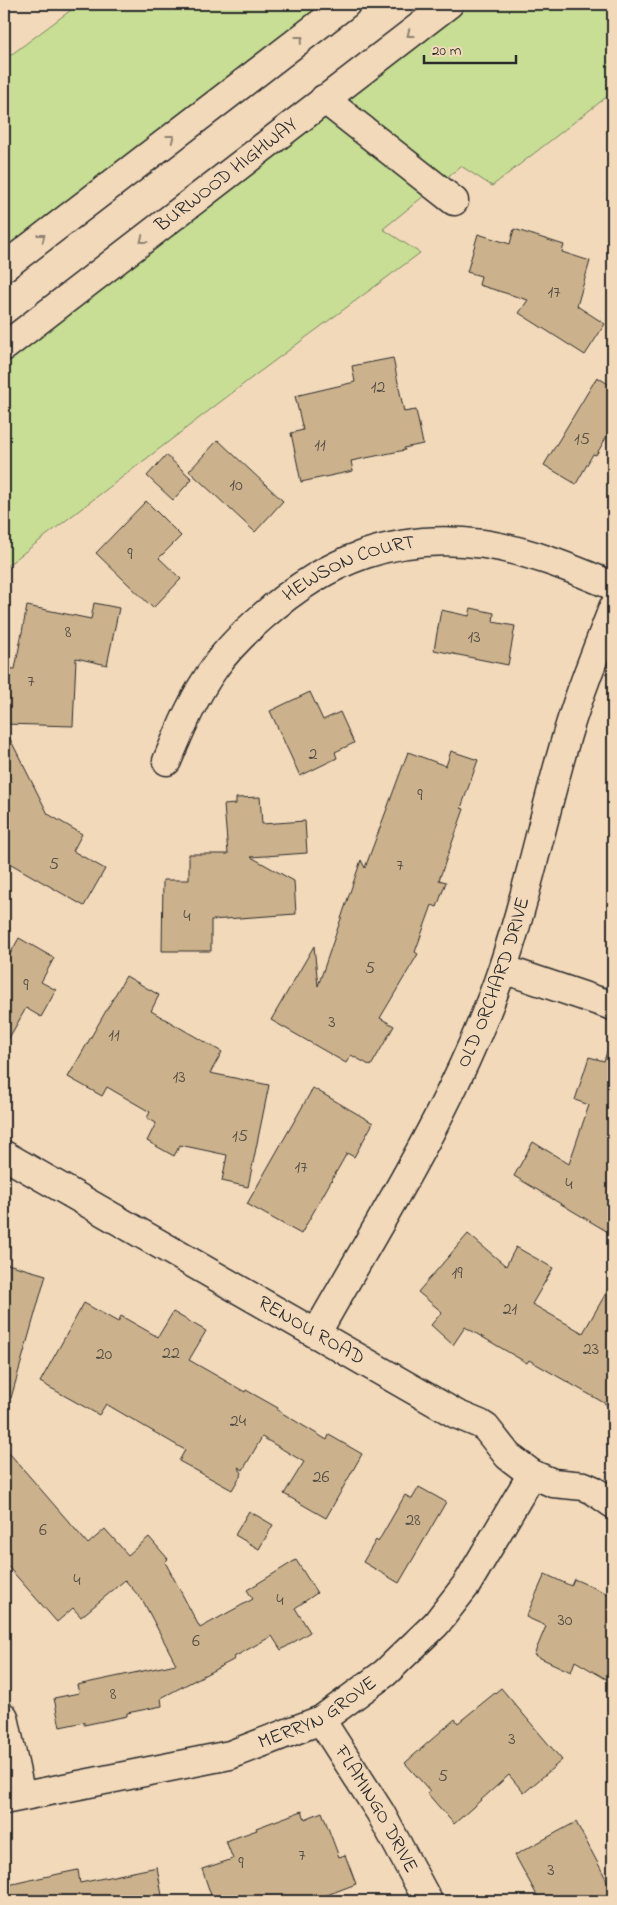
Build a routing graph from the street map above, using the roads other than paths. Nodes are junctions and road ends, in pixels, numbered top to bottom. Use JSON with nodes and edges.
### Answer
{"nodes":[{"id":1,"x":346,"y":4,"type":"edge"},
{"id":2,"x":448,"y":4,"type":"edge"},
{"id":3,"x":324,"y":100,"type":"junction"},
{"id":4,"x":454,"y":201,"type":"dead end"},
{"id":5,"x":4,"y":267,"type":"edge"},
{"id":6,"x":4,"y":347,"type":"edge"},
{"id":7,"x":613,"y":586,"type":"edge"},
{"id":8,"x":613,"y":608,"type":"edge"},
{"id":9,"x":167,"y":761,"type":"dead end"},
{"id":10,"x":503,"y":969,"type":"junction"},
{"id":11,"x":613,"y":1006,"type":"edge"},
{"id":12,"x":4,"y":1154,"type":"edge"},
{"id":13,"x":316,"y":1334,"type":"junction"},
{"id":14,"x":532,"y":1474,"type":"junction"},
{"id":15,"x":613,"y":1504,"type":"edge"},
{"id":16,"x":4,"y":1717,"type":"edge"},
{"id":17,"x":321,"y":1720,"type":"junction"},
{"id":18,"x":12,"y":1798,"type":"edge"},
{"id":19,"x":428,"y":1901,"type":"edge"}],
"edges":[{"from":5,"to":1,"type":"main road","one_way":true},
{"from":2,"to":3,"type":"main road","name":"BURWOOD HIGHWAY","one_way":true},
{"from":3,"to":4,"type":"main road"},
{"from":3,"to":6,"type":"main road","name":"BURWOOD HIGHWAY","one_way":true},
{"from":7,"to":9,"type":"main road","name":"HEWSON COURT"},
{"from":8,"to":10,"type":"main road","name":"OLD ORCHARD DRIVE"},
{"from":10,"to":11,"type":"main road"},
{"from":10,"to":13,"type":"main road","name":"OLD ORCHARD DRIVE"},
{"from":12,"to":13,"type":"main road","name":"RENOU ROAD"},
{"from":13,"to":14,"type":"main road","name":"RENOU ROAD"},
{"from":14,"to":15,"type":"main road","name":"RENOU ROAD"},
{"from":14,"to":17,"type":"main road","name":"MERRYN GROVE"},
{"from":16,"to":18,"type":"main road"},
{"from":17,"to":18,"type":"main road","name":"MERRYN GROVE"},
{"from":17,"to":19,"type":"main road","name":"FLAMINGO DRIVE"}]}
